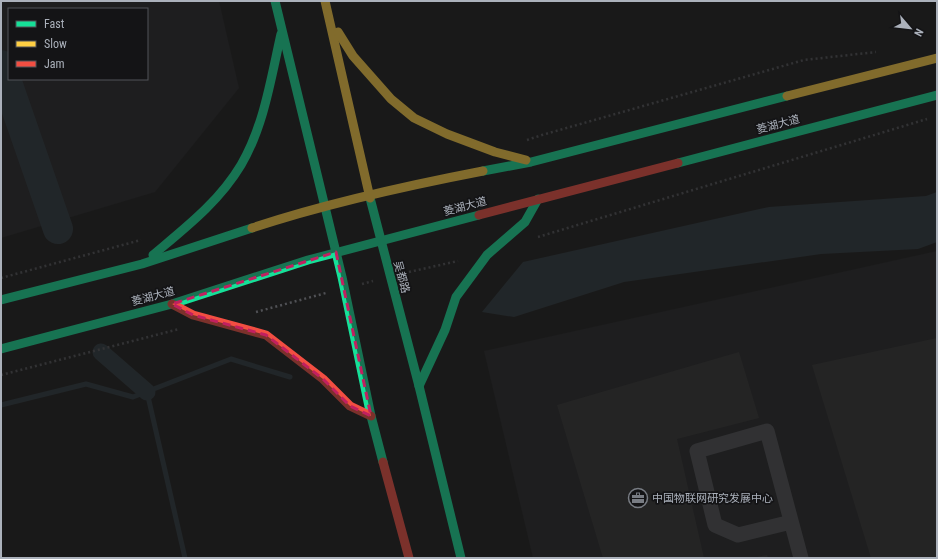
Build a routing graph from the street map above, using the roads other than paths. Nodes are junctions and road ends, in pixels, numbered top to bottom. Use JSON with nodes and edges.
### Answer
{"nodes":[{"id":1,"x":275,"y":1,"type":"edge"},
{"id":2,"x":325,"y":1,"type":"edge"},
{"id":3,"x":330,"y":18,"type":"junction"},
{"id":4,"x":282,"y":29,"type":"junction"},
{"id":5,"x":937,"y":58,"type":"edge"},
{"id":6,"x":937,"y":95,"type":"edge"},
{"id":7,"x":531,"y":162,"type":"junction"},
{"id":8,"x":370,"y":195,"type":"junction"},
{"id":9,"x":538,"y":199,"type":"junction"},
{"id":10,"x":324,"y":206,"type":"junction"},
{"id":11,"x":381,"y":241,"type":"junction"},
{"id":12,"x":336,"y":252,"type":"junction"},
{"id":13,"x":142,"y":264,"type":"junction"},
{"id":14,"x":1,"y":300,"type":"edge"},
{"id":15,"x":172,"y":304,"type":"junction"},
{"id":16,"x":1,"y":349,"type":"edge"},
{"id":17,"x":419,"y":386,"type":"junction"},
{"id":18,"x":371,"y":416,"type":"junction"},
{"id":19,"x":791,"y":522,"type":"junction"},
{"id":20,"x":409,"y":558,"type":"edge"},
{"id":21,"x":461,"y":558,"type":"edge"},
{"id":22,"x":800,"y":558,"type":"edge"}],
"edges":[{"from":1,"to":4,"type":"main road"},
{"from":2,"to":3,"type":"main road","name":"吴都路"},
{"from":3,"to":7,"type":"main road"},
{"from":3,"to":8,"type":"main road","name":"吴都路"},
{"from":4,"to":10,"type":"main road"},
{"from":4,"to":13,"type":"main road"},
{"from":5,"to":7,"type":"main road"},
{"from":6,"to":9,"type":"main road","name":"菱湖大道"},
{"from":7,"to":8,"type":"main road"},
{"from":8,"to":10,"type":"main road"},
{"from":8,"to":11,"type":"main road","name":"吴都路"},
{"from":9,"to":11,"type":"main road","name":"菱湖大道"},
{"from":9,"to":17,"type":"main road"},
{"from":10,"to":12,"type":"main road"},
{"from":10,"to":13,"type":"main road"},
{"from":11,"to":12,"type":"main road","name":"菱湖大道"},
{"from":11,"to":17,"type":"main road","name":"吴都路"},
{"from":12,"to":15,"type":"main road","name":"菱湖大道"},
{"from":12,"to":18,"type":"main road"},
{"from":13,"to":14,"type":"main road"},
{"from":15,"to":16,"type":"main road","name":"菱湖大道"},
{"from":15,"to":18,"type":"main road"},
{"from":17,"to":21,"type":"main road","name":"吴都路"},
{"from":18,"to":20,"type":"main road"},
{"from":19,"to":19,"type":"street"},
{"from":19,"to":22,"type":"street"}]}
